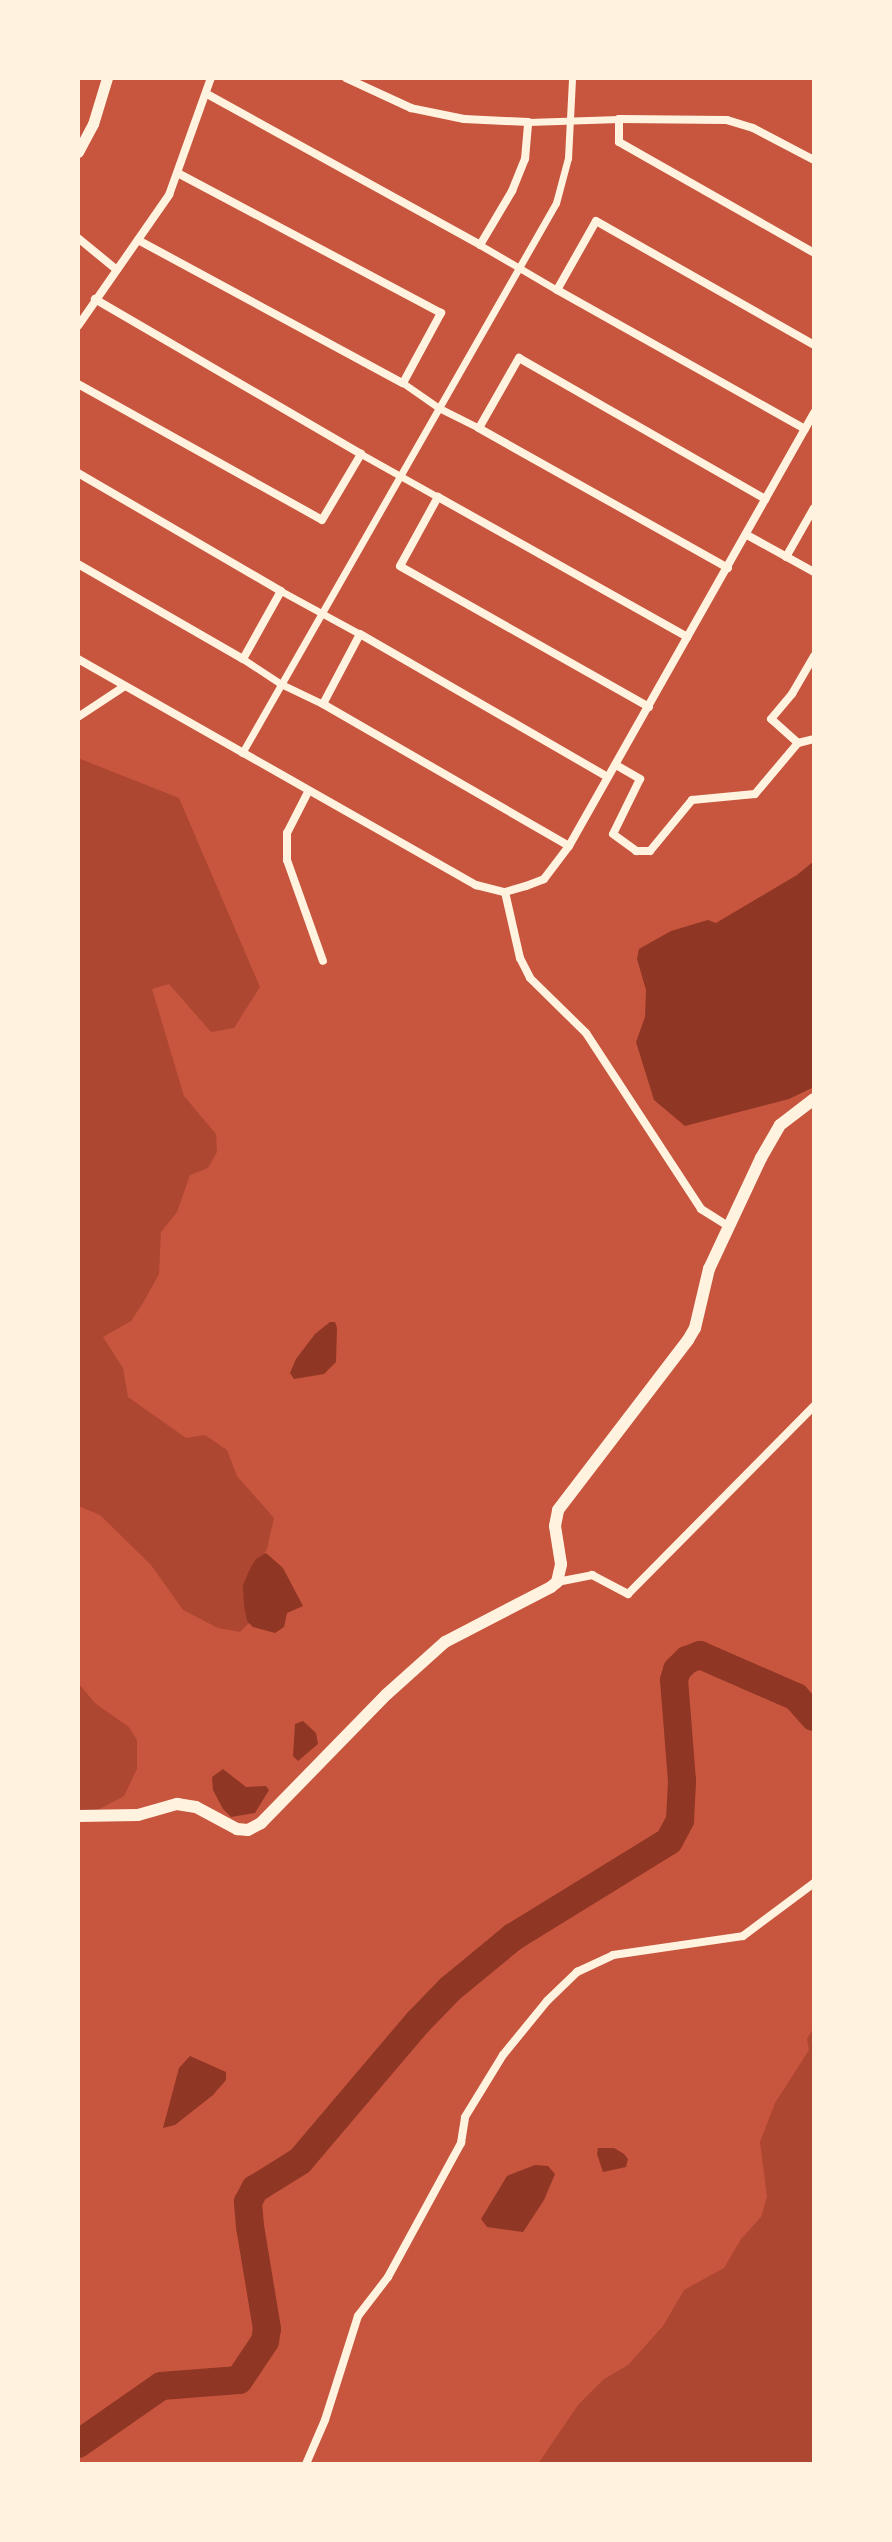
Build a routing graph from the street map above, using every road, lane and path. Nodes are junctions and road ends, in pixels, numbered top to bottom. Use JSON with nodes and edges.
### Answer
{"nodes":[{"id":1,"x":107,"y":78,"type":"edge"},
{"id":2,"x":211,"y":78,"type":"edge"},
{"id":3,"x":346,"y":78,"type":"edge"},
{"id":4,"x":572,"y":78,"type":"edge"},
{"id":5,"x":207,"y":94,"type":"junction"},
{"id":6,"x":571,"y":119,"type":"junction"},
{"id":7,"x":619,"y":119,"type":"junction"},
{"id":8,"x":528,"y":122,"type":"junction"},
{"id":9,"x":78,"y":152,"type":"edge"},
{"id":10,"x":814,"y":160,"type":"edge"},
{"id":11,"x":178,"y":173,"type":"junction"},
{"id":12,"x":78,"y":238,"type":"edge"},
{"id":13,"x":138,"y":240,"type":"junction"},
{"id":14,"x":480,"y":245,"type":"junction"},
{"id":15,"x":814,"y":253,"type":"edge"},
{"id":16,"x":519,"y":269,"type":"junction"},
{"id":17,"x":117,"y":270,"type":"junction"},
{"id":18,"x":557,"y":290,"type":"junction"},
{"id":19,"x":95,"y":299,"type":"junction"},
{"id":20,"x":78,"y":326,"type":"edge"},
{"id":21,"x":814,"y":345,"type":"edge"},
{"id":22,"x":403,"y":383,"type":"junction"},
{"id":23,"x":78,"y":384,"type":"edge"},
{"id":24,"x":439,"y":408,"type":"junction"},
{"id":25,"x":814,"y":413,"type":"edge"},
{"id":26,"x":479,"y":428,"type":"junction"},
{"id":27,"x":805,"y":429,"type":"junction"},
{"id":28,"x":361,"y":454,"type":"junction"},
{"id":29,"x":78,"y":473,"type":"edge"},
{"id":30,"x":401,"y":475,"type":"junction"},
{"id":31,"x":438,"y":497,"type":"junction"},
{"id":32,"x":765,"y":499,"type":"junction"},
{"id":33,"x":814,"y":508,"type":"edge"},
{"id":34,"x":747,"y":535,"type":"junction"},
{"id":35,"x":786,"y":557,"type":"junction"},
{"id":36,"x":78,"y":564,"type":"edge"},
{"id":37,"x":728,"y":568,"type":"junction"},
{"id":38,"x":814,"y":572,"type":"edge"},
{"id":39,"x":281,"y":591,"type":"junction"},
{"id":40,"x":323,"y":611,"type":"junction"},
{"id":41,"x":360,"y":634,"type":"junction"},
{"id":42,"x":687,"y":637,"type":"junction"},
{"id":43,"x":814,"y":656,"type":"edge"},
{"id":44,"x":78,"y":659,"type":"edge"},
{"id":45,"x":243,"y":659,"type":"junction"},
{"id":46,"x":281,"y":684,"type":"junction"},
{"id":47,"x":125,"y":686,"type":"junction"},
{"id":48,"x":323,"y":704,"type":"junction"},
{"id":49,"x":649,"y":707,"type":"junction"},
{"id":50,"x":78,"y":717,"type":"edge"},
{"id":51,"x":814,"y":739,"type":"edge"},
{"id":52,"x":798,"y":743,"type":"junction"},
{"id":53,"x":242,"y":753,"type":"junction"},
{"id":54,"x":616,"y":765,"type":"junction"},
{"id":55,"x":608,"y":777,"type":"junction"},
{"id":56,"x":308,"y":792,"type":"junction"},
{"id":57,"x":569,"y":846,"type":"junction"},
{"id":58,"x":505,"y":892,"type":"junction"},
{"id":59,"x":323,"y":961,"type":"dead end"},
{"id":60,"x":814,"y":1099,"type":"edge"},
{"id":61,"x":731,"y":1227,"type":"junction"},
{"id":62,"x":814,"y":1406,"type":"edge"},
{"id":63,"x":557,"y":1582,"type":"junction"},
{"id":64,"x":78,"y":1816,"type":"edge"},
{"id":65,"x":814,"y":1883,"type":"edge"},
{"id":66,"x":306,"y":2464,"type":"edge"}],
"edges":[{"from":1,"to":9,"type":"street"},
{"from":2,"to":5,"type":"street"},
{"from":3,"to":8,"type":"street"},
{"from":4,"to":6,"type":"street"},
{"from":5,"to":11,"type":"street"},
{"from":5,"to":14,"type":"street"},
{"from":6,"to":7,"type":"street"},
{"from":6,"to":8,"type":"street"},
{"from":6,"to":16,"type":"street"},
{"from":7,"to":10,"type":"street"},
{"from":7,"to":15,"type":"street"},
{"from":8,"to":14,"type":"street"},
{"from":11,"to":13,"type":"street"},
{"from":11,"to":22,"type":"street"},
{"from":12,"to":17,"type":"street"},
{"from":13,"to":17,"type":"street"},
{"from":13,"to":22,"type":"street"},
{"from":14,"to":16,"type":"street"},
{"from":16,"to":18,"type":"street"},
{"from":16,"to":24,"type":"street"},
{"from":17,"to":19,"type":"street"},
{"from":18,"to":21,"type":"street"},
{"from":18,"to":27,"type":"street"},
{"from":19,"to":20,"type":"street"},
{"from":19,"to":28,"type":"street"},
{"from":22,"to":24,"type":"street"},
{"from":23,"to":28,"type":"street"},
{"from":24,"to":26,"type":"street"},
{"from":24,"to":30,"type":"street"},
{"from":25,"to":27,"type":"street"},
{"from":26,"to":32,"type":"street"},
{"from":26,"to":37,"type":"street"},
{"from":27,"to":32,"type":"street"},
{"from":28,"to":30,"type":"street"},
{"from":29,"to":39,"type":"street"},
{"from":30,"to":31,"type":"street"},
{"from":30,"to":40,"type":"street"},
{"from":31,"to":42,"type":"street"},
{"from":31,"to":49,"type":"street"},
{"from":32,"to":34,"type":"street"},
{"from":33,"to":35,"type":"street"},
{"from":34,"to":35,"type":"street"},
{"from":34,"to":37,"type":"street"},
{"from":35,"to":38,"type":"street"},
{"from":36,"to":45,"type":"street"},
{"from":37,"to":42,"type":"street"},
{"from":39,"to":40,"type":"street"},
{"from":39,"to":45,"type":"street"},
{"from":40,"to":41,"type":"street"},
{"from":40,"to":46,"type":"street"},
{"from":41,"to":48,"type":"street"},
{"from":41,"to":55,"type":"street"},
{"from":42,"to":49,"type":"street"},
{"from":43,"to":52,"type":"street"},
{"from":44,"to":47,"type":"street"},
{"from":45,"to":46,"type":"street"},
{"from":46,"to":48,"type":"street"},
{"from":46,"to":53,"type":"street"},
{"from":47,"to":50,"type":"street"},
{"from":47,"to":53,"type":"street"},
{"from":48,"to":57,"type":"street"},
{"from":49,"to":54,"type":"street"},
{"from":51,"to":52,"type":"street"},
{"from":52,"to":54,"type":"street"},
{"from":53,"to":56,"type":"street"},
{"from":54,"to":55,"type":"street"},
{"from":55,"to":57,"type":"street"},
{"from":56,"to":58,"type":"street"},
{"from":56,"to":59,"type":"street"},
{"from":57,"to":58,"type":"street"},
{"from":58,"to":61,"type":"street"},
{"from":60,"to":61,"type":"main road"},
{"from":61,"to":63,"type":"main road"},
{"from":62,"to":63,"type":"street"},
{"from":63,"to":64,"type":"main road"},
{"from":65,"to":66,"type":"street"}]}
